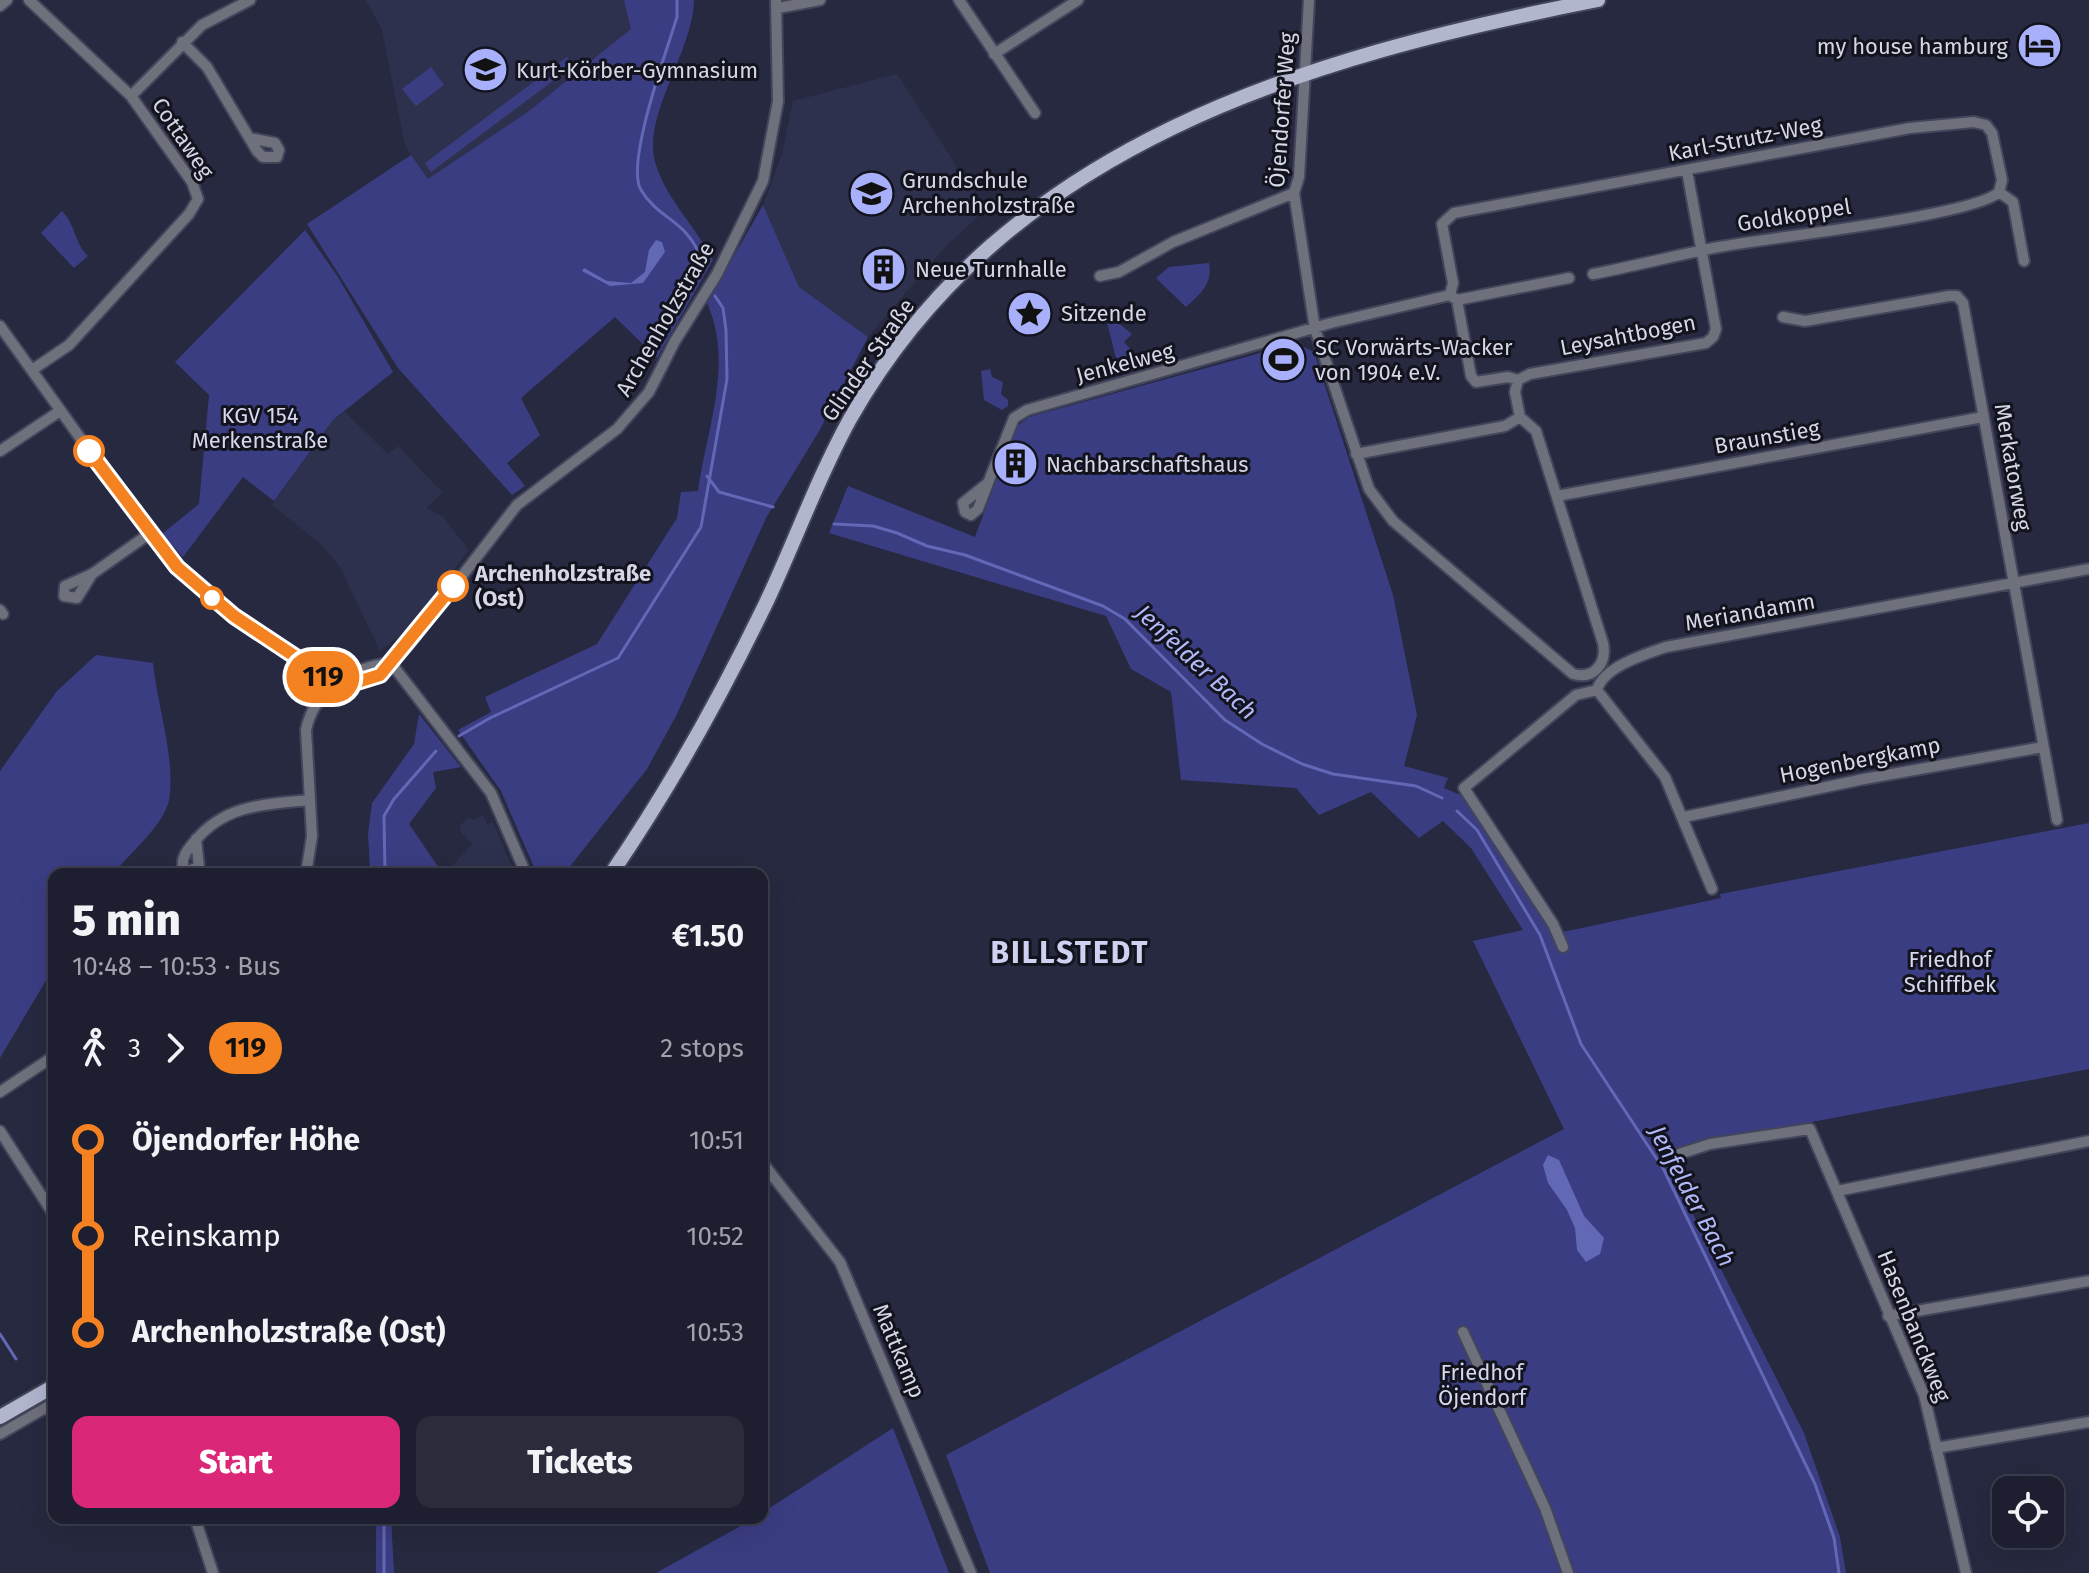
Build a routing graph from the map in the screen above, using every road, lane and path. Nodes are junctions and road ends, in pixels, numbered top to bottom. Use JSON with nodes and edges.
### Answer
{"nodes":[{"id":1,"x":7,"y":0,"type":"edge"},
{"id":2,"x":29,"y":0,"type":"edge"},
{"id":3,"x":250,"y":0,"type":"edge"},
{"id":4,"x":820,"y":0,"type":"edge"},
{"id":5,"x":959,"y":0,"type":"edge"},
{"id":6,"x":1078,"y":0,"type":"edge"},
{"id":7,"x":1309,"y":0,"type":"edge"},
{"id":8,"x":1598,"y":0,"type":"edge"},
{"id":9,"x":777,"y":4,"type":"edge"},
{"id":10,"x":0,"y":6,"type":"edge"},
{"id":11,"x":182,"y":42,"type":"junction"},
{"id":12,"x":994,"y":54,"type":"junction"},
{"id":13,"x":1305,"y":73,"type":"junction"},
{"id":14,"x":131,"y":96,"type":"junction"},
{"id":15,"x":1035,"y":113,"type":"dead end"},
{"id":16,"x":250,"y":138,"type":"dead end"},
{"id":17,"x":1687,"y":171,"type":"junction"},
{"id":18,"x":1999,"y":192,"type":"junction"},
{"id":19,"x":1294,"y":193,"type":"junction"},
{"id":20,"x":1704,"y":251,"type":"junction"},
{"id":21,"x":2024,"y":261,"type":"dead end"},
{"id":22,"x":1593,"y":274,"type":"dead end"},
{"id":23,"x":1100,"y":276,"type":"dead end"},
{"id":24,"x":1569,"y":278,"type":"dead end"},
{"id":25,"x":1454,"y":297,"type":"junction"},
{"id":26,"x":1783,"y":317,"type":"dead end"},
{"id":27,"x":0,"y":326,"type":"edge"},
{"id":28,"x":1315,"y":329,"type":"junction"},
{"id":29,"x":32,"y":370,"type":"junction"},
{"id":30,"x":1518,"y":380,"type":"junction"},
{"id":31,"x":60,"y":411,"type":"junction"},
{"id":32,"x":1520,"y":417,"type":"junction"},
{"id":33,"x":1983,"y":417,"type":"junction"},
{"id":34,"x":0,"y":451,"type":"edge"},
{"id":35,"x":1356,"y":454,"type":"junction"},
{"id":36,"x":988,"y":483,"type":"dead end"},
{"id":37,"x":1557,"y":496,"type":"junction"},
{"id":38,"x":149,"y":534,"type":"junction"},
{"id":39,"x":2089,"y":569,"type":"edge"},
{"id":40,"x":92,"y":574,"type":"dead end"},
{"id":41,"x":2013,"y":583,"type":"junction"},
{"id":42,"x":391,"y":663,"type":"junction"},
{"id":43,"x":333,"y":684,"type":"junction"},
{"id":44,"x":1597,"y":690,"type":"junction"},
{"id":45,"x":2043,"y":747,"type":"junction"},
{"id":46,"x":310,"y":800,"type":"junction"},
{"id":47,"x":1684,"y":817,"type":"junction"},
{"id":48,"x":2057,"y":820,"type":"dead end"},
{"id":49,"x":196,"y":839,"type":"dead end"},
{"id":50,"x":307,"y":868,"type":"edge"},
{"id":51,"x":523,"y":868,"type":"edge"},
{"id":52,"x":615,"y":868,"type":"edge"},
{"id":53,"x":1712,"y":889,"type":"dead end"},
{"id":54,"x":1563,"y":947,"type":"dead end"},
{"id":55,"x":48,"y":1060,"type":"edge"},
{"id":56,"x":0,"y":1092,"type":"edge"},
{"id":57,"x":0,"y":1131,"type":"edge"},
{"id":58,"x":2089,"y":1141,"type":"edge"},
{"id":59,"x":1679,"y":1154,"type":"dead end"},
{"id":60,"x":768,"y":1170,"type":"edge"},
{"id":61,"x":1837,"y":1191,"type":"junction"},
{"id":62,"x":48,"y":1206,"type":"edge"},
{"id":63,"x":2089,"y":1281,"type":"edge"},
{"id":64,"x":1888,"y":1316,"type":"junction"},
{"id":65,"x":1463,"y":1332,"type":"dead end"},
{"id":66,"x":48,"y":1389,"type":"edge"},
{"id":67,"x":48,"y":1406,"type":"edge"},
{"id":68,"x":0,"y":1417,"type":"edge"},
{"id":69,"x":2089,"y":1422,"type":"edge"},
{"id":70,"x":0,"y":1434,"type":"edge"},
{"id":71,"x":1936,"y":1448,"type":"junction"},
{"id":72,"x":197,"y":1524,"type":"edge"},
{"id":73,"x":213,"y":1573,"type":"edge"},
{"id":74,"x":971,"y":1573,"type":"edge"},
{"id":75,"x":1568,"y":1573,"type":"edge"},
{"id":76,"x":1966,"y":1573,"type":"edge"}],
"edges":[{"from":1,"to":10,"type":"street"},
{"from":2,"to":14,"type":"street","name":"Cottaweg"},
{"from":3,"to":11,"type":"street"},
{"from":4,"to":9,"type":"street"},
{"from":5,"to":12,"type":"street"},
{"from":6,"to":12,"type":"street"},
{"from":7,"to":13,"type":"street","name":"Öjendorfer Weg"},
{"from":8,"to":13,"type":"main road","name":"Glinder Straße"},
{"from":9,"to":42,"type":"street","name":"Archenholzstraße"},
{"from":11,"to":14,"type":"street"},
{"from":11,"to":16,"type":"street"},
{"from":12,"to":15,"type":"street"},
{"from":13,"to":19,"type":"street","name":"Öjendorfer Weg"},
{"from":13,"to":52,"type":"main road","name":"Glinder Straße"},
{"from":14,"to":29,"type":"street","name":"Cottaweg"},
{"from":17,"to":18,"type":"street","name":"Karl-Strutz-Weg"},
{"from":17,"to":20,"type":"street","name":"Leysahtbogen"},
{"from":17,"to":25,"type":"street","name":"Karl-Strutz-Weg"},
{"from":18,"to":20,"type":"street","name":"Goldkoppel"},
{"from":18,"to":21,"type":"street","name":"Karl-Strutz-Weg"},
{"from":19,"to":23,"type":"street"},
{"from":19,"to":28,"type":"street","name":"Öjendorfer Weg"},
{"from":20,"to":22,"type":"street","name":"Goldkoppel"},
{"from":20,"to":30,"type":"street","name":"Leysahtbogen"},
{"from":24,"to":25,"type":"street"},
{"from":25,"to":28,"type":"street"},
{"from":25,"to":30,"type":"street","name":"Leysahtbogen"},
{"from":26,"to":33,"type":"street","name":"Merkatorweg"},
{"from":27,"to":29,"type":"street"},
{"from":28,"to":35,"type":"street","name":"Öjendorfer Weg"},
{"from":28,"to":36,"type":"street","name":"Jenkelweg"},
{"from":29,"to":31,"type":"street"},
{"from":30,"to":32,"type":"street"},
{"from":31,"to":34,"type":"street"},
{"from":31,"to":38,"type":"street"},
{"from":32,"to":35,"type":"street"},
{"from":32,"to":37,"type":"street"},
{"from":33,"to":37,"type":"street","name":"Braunstieg"},
{"from":33,"to":41,"type":"street","name":"Merkatorweg"},
{"from":35,"to":37,"type":"street","name":"Öjendorfer Weg"},
{"from":38,"to":40,"type":"street"},
{"from":38,"to":43,"type":"street"},
{"from":39,"to":41,"type":"street","name":"Meriandamm"},
{"from":41,"to":44,"type":"street","name":"Meriandamm"},
{"from":41,"to":45,"type":"street","name":"Merkatorweg"},
{"from":42,"to":43,"type":"street","name":"Archenholzstraße"},
{"from":42,"to":51,"type":"street"},
{"from":43,"to":46,"type":"street"},
{"from":44,"to":47,"type":"street"},
{"from":44,"to":54,"type":"street","name":"Meriandamm"},
{"from":45,"to":47,"type":"street","name":"Hogenbergkamp"},
{"from":45,"to":48,"type":"street","name":"Merkatorweg"},
{"from":46,"to":49,"type":"street"},
{"from":46,"to":50,"type":"street"},
{"from":47,"to":53,"type":"street"},
{"from":55,"to":56,"type":"street"},
{"from":57,"to":62,"type":"street"},
{"from":58,"to":61,"type":"street"},
{"from":59,"to":61,"type":"street","name":"Hasenbanckweg"},
{"from":60,"to":74,"type":"street","name":"Mattkamp"},
{"from":61,"to":64,"type":"street","name":"Hasenbanckweg"},
{"from":63,"to":64,"type":"street"},
{"from":64,"to":71,"type":"street","name":"Hasenbanckweg"},
{"from":65,"to":75,"type":"street"},
{"from":66,"to":68,"type":"main road"},
{"from":67,"to":70,"type":"street"},
{"from":69,"to":71,"type":"street"},
{"from":71,"to":76,"type":"street","name":"Hasenbanckweg"},
{"from":72,"to":73,"type":"street"}]}
